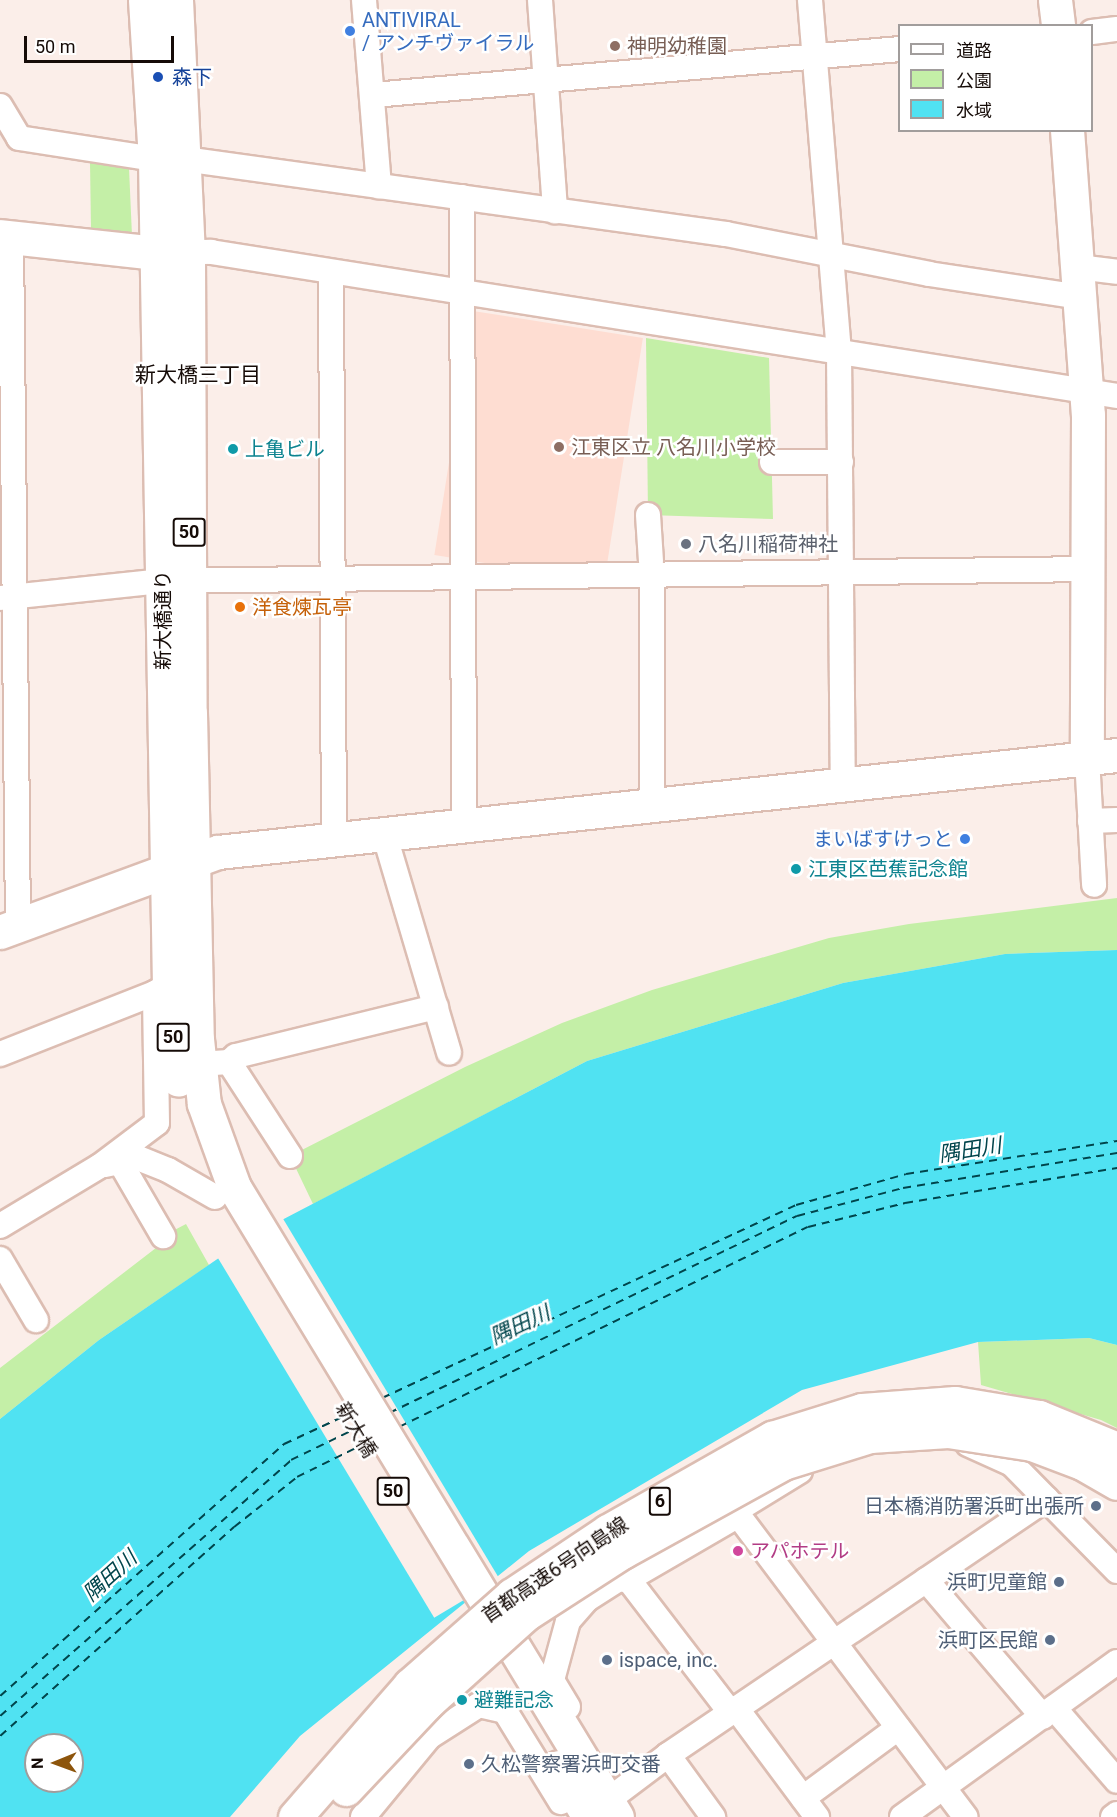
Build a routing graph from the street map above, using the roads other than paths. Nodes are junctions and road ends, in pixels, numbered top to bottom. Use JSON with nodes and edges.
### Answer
{"nodes":[{"id":1,"x":145,"y":0,"type":"edge"},
{"id":2,"x":176,"y":0,"type":"edge"},
{"id":3,"x":364,"y":0,"type":"edge"},
{"id":4,"x":540,"y":0,"type":"edge"},
{"id":5,"x":810,"y":0,"type":"edge"},
{"id":6,"x":1055,"y":0,"type":"edge"},
{"id":7,"x":1058,"y":24,"type":"edge"},
{"id":8,"x":1117,"y":29,"type":"edge"},
{"id":9,"x":1093,"y":32,"type":"edge"},
{"id":10,"x":898,"y":49,"type":"edge"},
{"id":11,"x":815,"y":56,"type":"junction"},
{"id":12,"x":546,"y":80,"type":"junction"},
{"id":13,"x":374,"y":95,"type":"junction"},
{"id":14,"x":0,"y":106,"type":"edge"},
{"id":15,"x":1067,"y":132,"type":"edge"},
{"id":16,"x":170,"y":159,"type":"junction"},
{"id":17,"x":379,"y":186,"type":"junction"},
{"id":18,"x":462,"y":197,"type":"junction"},
{"id":19,"x":555,"y":211,"type":"junction"},
{"id":20,"x":5,"y":237,"type":"edge"},
{"id":21,"x":831,"y":252,"type":"junction"},
{"id":22,"x":172,"y":253,"type":"junction"},
{"id":23,"x":331,"y":272,"type":"junction"},
{"id":24,"x":1117,"y":272,"type":"edge"},
{"id":25,"x":1079,"y":282,"type":"junction"},
{"id":26,"x":462,"y":292,"type":"junction"},
{"id":27,"x":839,"y":351,"type":"junction"},
{"id":28,"x":1102,"y":394,"type":"edge"},
{"id":29,"x":772,"y":462,"type":"dead end"},
{"id":30,"x":841,"y":462,"type":"junction"},
{"id":31,"x":648,"y":515,"type":"dead end"},
{"id":32,"x":651,"y":567,"type":"junction"},
{"id":33,"x":1088,"y":569,"type":"junction"},
{"id":34,"x":841,"y":572,"type":"junction"},
{"id":35,"x":463,"y":575,"type":"junction"},
{"id":36,"x":332,"y":578,"type":"junction"},
{"id":37,"x":176,"y":581,"type":"junction"},
{"id":38,"x":7,"y":598,"type":"edge"},
{"id":39,"x":1102,"y":756,"type":"edge"},
{"id":40,"x":843,"y":784,"type":"junction"},
{"id":41,"x":652,"y":804,"type":"junction"},
{"id":42,"x":1117,"y":820,"type":"edge"},
{"id":43,"x":1090,"y":821,"type":"junction"},
{"id":44,"x":464,"y":823,"type":"junction"},
{"id":45,"x":384,"y":833,"type":"junction"},
{"id":46,"x":334,"y":839,"type":"junction"},
{"id":47,"x":180,"y":864,"type":"junction"},
{"id":48,"x":1094,"y":885,"type":"dead end"},
{"id":49,"x":9,"y":928,"type":"edge"},
{"id":50,"x":162,"y":989,"type":"junction"},
{"id":51,"x":436,"y":1007,"type":"junction"},
{"id":52,"x":449,"y":1053,"type":"dead end"},
{"id":53,"x":0,"y":1054,"type":"edge"},
{"id":54,"x":214,"y":1063,"type":"junction"},
{"id":55,"x":157,"y":1123,"type":"junction"},
{"id":56,"x":290,"y":1156,"type":"dead end"},
{"id":57,"x":110,"y":1164,"type":"junction"},
{"id":58,"x":168,"y":1170,"type":"junction"},
{"id":59,"x":225,"y":1192,"type":"junction"},
{"id":60,"x":0,"y":1226,"type":"edge"},
{"id":61,"x":163,"y":1236,"type":"dead end"},
{"id":62,"x":0,"y":1259,"type":"edge"},
{"id":63,"x":36,"y":1320,"type":"dead end"},
{"id":64,"x":1117,"y":1449,"type":"edge"},
{"id":65,"x":1117,"y":1483,"type":"edge"},
{"id":66,"x":1046,"y":1499,"type":"junction"},
{"id":67,"x":735,"y":1511,"type":"junction"},
{"id":68,"x":1117,"y":1571,"type":"edge"},
{"id":69,"x":625,"y":1575,"type":"junction"},
{"id":70,"x":926,"y":1580,"type":"junction"},
{"id":71,"x":831,"y":1643,"type":"junction"},
{"id":72,"x":1117,"y":1662,"type":"edge"},
{"id":73,"x":733,"y":1710,"type":"junction"},
{"id":74,"x":1049,"y":1712,"type":"junction"},
{"id":75,"x":898,"y":1728,"type":"junction"},
{"id":76,"x":668,"y":1755,"type":"junction"},
{"id":77,"x":1117,"y":1781,"type":"edge"},
{"id":78,"x":944,"y":1786,"type":"junction"},
{"id":79,"x":593,"y":1802,"type":"edge"},
{"id":80,"x":810,"y":1808,"type":"edge"},
{"id":81,"x":373,"y":1813,"type":"edge"},
{"id":82,"x":1117,"y":1814,"type":"edge"},
{"id":83,"x":295,"y":1817,"type":"edge"},
{"id":84,"x":322,"y":1817,"type":"edge"},
{"id":85,"x":712,"y":1817,"type":"edge"},
{"id":86,"x":902,"y":1817,"type":"edge"},
{"id":87,"x":966,"y":1817,"type":"edge"},
{"id":88,"x":1113,"y":1817,"type":"edge"}],
"edges":[{"from":1,"to":16,"type":"main road","name":"新大橋通り","number":"50"},
{"from":2,"to":16,"type":"main road","name":"新大橋通り","number":"50"},
{"from":3,"to":13,"type":"street"},
{"from":4,"to":12,"type":"street"},
{"from":5,"to":11,"type":"street"},
{"from":6,"to":7,"type":"main road"},
{"from":8,"to":9,"type":"street"},
{"from":10,"to":11,"type":"street"},
{"from":11,"to":12,"type":"street"},
{"from":11,"to":21,"type":"street"},
{"from":12,"to":13,"type":"street"},
{"from":12,"to":19,"type":"street"},
{"from":13,"to":17,"type":"street"},
{"from":14,"to":16,"type":"street"},
{"from":15,"to":25,"type":"main road"},
{"from":16,"to":17,"type":"street"},
{"from":16,"to":22,"type":"main road","name":"新大橋通り","number":"50"},
{"from":17,"to":18,"type":"street"},
{"from":18,"to":19,"type":"street"},
{"from":18,"to":26,"type":"street"},
{"from":19,"to":21,"type":"street"},
{"from":20,"to":22,"type":"main road"},
{"from":20,"to":38,"type":"street"},
{"from":21,"to":25,"type":"street"},
{"from":21,"to":27,"type":"street"},
{"from":22,"to":23,"type":"street"},
{"from":22,"to":37,"type":"main road","name":"新大橋通り","number":"50"},
{"from":23,"to":26,"type":"street"},
{"from":23,"to":36,"type":"street"},
{"from":24,"to":25,"type":"street"},
{"from":25,"to":28,"type":"main road"},
{"from":26,"to":27,"type":"street"},
{"from":26,"to":35,"type":"street"},
{"from":27,"to":28,"type":"street"},
{"from":27,"to":30,"type":"street"},
{"from":28,"to":33,"type":"main road"},
{"from":29,"to":30,"type":"street"},
{"from":30,"to":34,"type":"street"},
{"from":31,"to":32,"type":"street"},
{"from":32,"to":34,"type":"street"},
{"from":32,"to":35,"type":"street"},
{"from":32,"to":41,"type":"street"},
{"from":33,"to":34,"type":"street"},
{"from":33,"to":39,"type":"main road"},
{"from":34,"to":40,"type":"street"},
{"from":35,"to":36,"type":"street"},
{"from":35,"to":44,"type":"street"},
{"from":36,"to":37,"type":"street"},
{"from":36,"to":46,"type":"street"},
{"from":37,"to":38,"type":"street"},
{"from":37,"to":47,"type":"main road","name":"新大橋通り","number":"50"},
{"from":38,"to":49,"type":"street"},
{"from":39,"to":40,"type":"main road"},
{"from":39,"to":43,"type":"street"},
{"from":40,"to":41,"type":"main road"},
{"from":41,"to":44,"type":"main road"},
{"from":42,"to":43,"type":"street"},
{"from":43,"to":48,"type":"street"},
{"from":44,"to":45,"type":"main road"},
{"from":45,"to":46,"type":"main road"},
{"from":45,"to":51,"type":"street"},
{"from":46,"to":47,"type":"main road"},
{"from":47,"to":49,"type":"main road"},
{"from":47,"to":50,"type":"main road","name":"新大橋通り","number":"50"},
{"from":47,"to":54,"type":"main road","name":"新大橋通り","number":"50"},
{"from":50,"to":53,"type":"street"},
{"from":50,"to":55,"type":"street"},
{"from":50,"to":59,"type":"main road","name":"新大橋通り","number":"50"},
{"from":51,"to":52,"type":"street"},
{"from":51,"to":54,"type":"street"},
{"from":54,"to":56,"type":"street"},
{"from":54,"to":59,"type":"main road","name":"新大橋通り","number":"50"},
{"from":55,"to":57,"type":"street"},
{"from":55,"to":58,"type":"street"},
{"from":57,"to":58,"type":"street"},
{"from":57,"to":60,"type":"street"},
{"from":57,"to":61,"type":"street"},
{"from":58,"to":59,"type":"street"},
{"from":59,"to":79,"type":"main road","name":"新大橋","number":"50","bridge":true},
{"from":62,"to":63,"type":"street"},
{"from":64,"to":83,"type":"main road","name":"首都高速6号向島線","number":"6","bridge":true},
{"from":65,"to":84,"type":"main road","name":"首都高速6号向島線","number":"6","bridge":true},
{"from":66,"to":67,"type":"street"},
{"from":66,"to":68,"type":"street"},
{"from":66,"to":70,"type":"street"},
{"from":67,"to":69,"type":"main road"},
{"from":67,"to":71,"type":"street"},
{"from":69,"to":73,"type":"street"},
{"from":69,"to":79,"type":"street"},
{"from":70,"to":71,"type":"street"},
{"from":70,"to":74,"type":"street"},
{"from":71,"to":73,"type":"street"},
{"from":71,"to":75,"type":"street"},
{"from":72,"to":74,"type":"street"},
{"from":73,"to":76,"type":"street"},
{"from":73,"to":80,"type":"street"},
{"from":74,"to":77,"type":"street"},
{"from":74,"to":78,"type":"street"},
{"from":75,"to":78,"type":"street"},
{"from":75,"to":80,"type":"street"},
{"from":76,"to":79,"type":"street"},
{"from":76,"to":85,"type":"street"},
{"from":78,"to":86,"type":"street"},
{"from":78,"to":87,"type":"street"},
{"from":79,"to":81,"type":"street"},
{"from":82,"to":88,"type":"street"}]}
